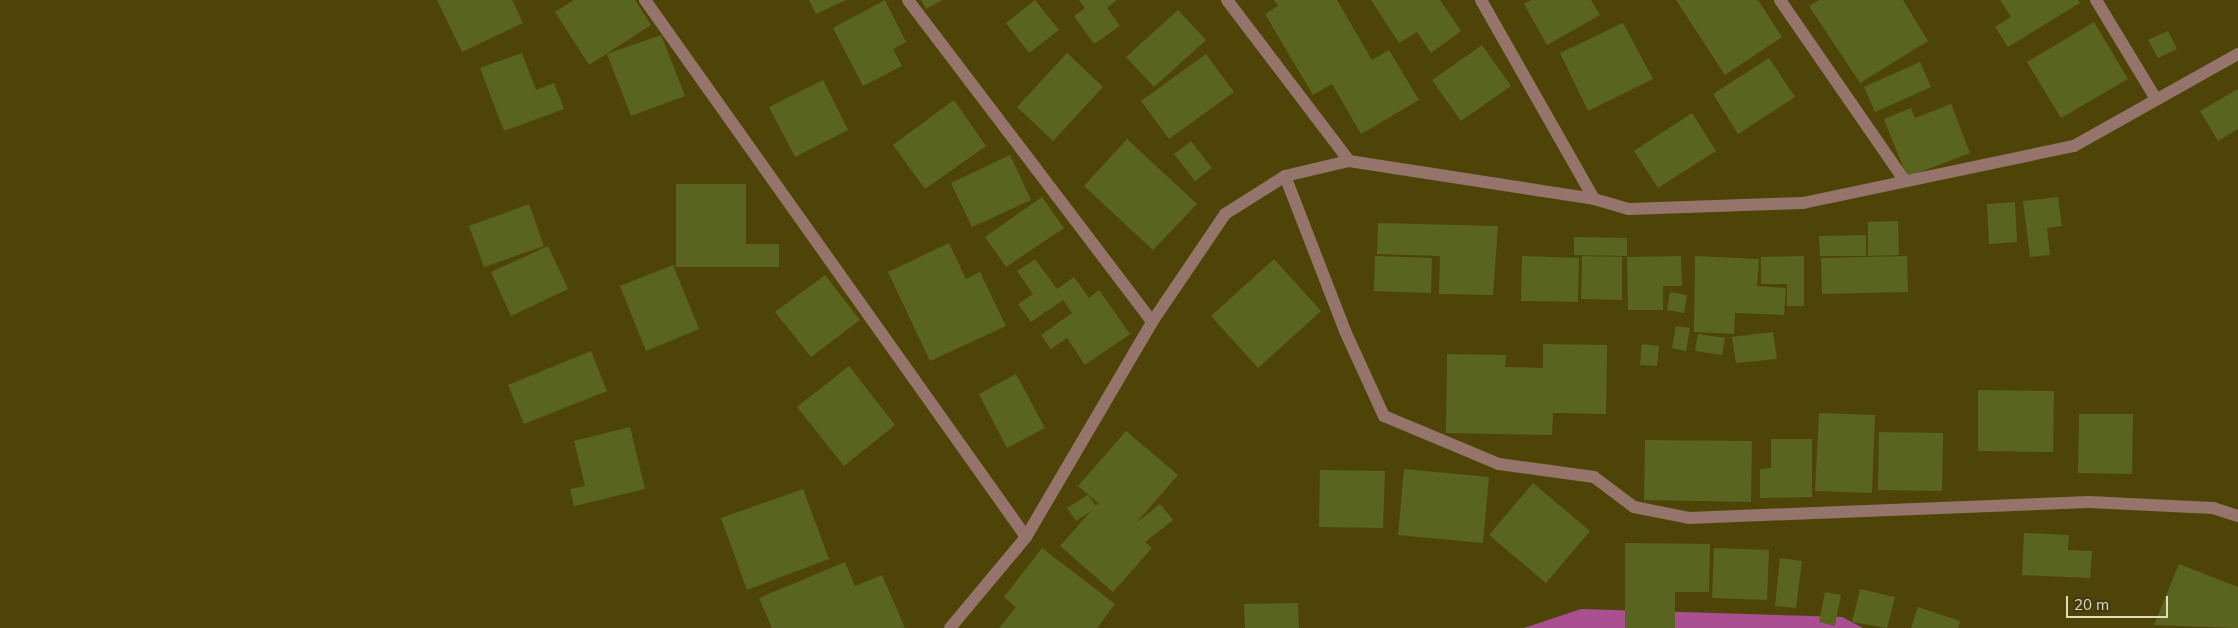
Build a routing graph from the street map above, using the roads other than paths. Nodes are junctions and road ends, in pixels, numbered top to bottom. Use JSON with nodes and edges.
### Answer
{"nodes":[{"id":1,"x":645,"y":0,"type":"edge"},
{"id":2,"x":908,"y":0,"type":"edge"},
{"id":3,"x":1227,"y":0,"type":"edge"},
{"id":4,"x":1481,"y":0,"type":"edge"},
{"id":5,"x":1780,"y":0,"type":"edge"},
{"id":6,"x":2096,"y":0,"type":"edge"},
{"id":7,"x":2238,"y":54,"type":"edge"},
{"id":8,"x":2156,"y":99,"type":"junction"},
{"id":9,"x":1349,"y":161,"type":"junction"},
{"id":10,"x":1285,"y":176,"type":"junction"},
{"id":11,"x":1904,"y":181,"type":"junction"},
{"id":12,"x":1594,"y":198,"type":"junction"},
{"id":13,"x":1152,"y":322,"type":"junction"},
{"id":14,"x":2238,"y":516,"type":"edge"},
{"id":15,"x":1026,"y":537,"type":"junction"},
{"id":16,"x":950,"y":628,"type":"edge"}],
"edges":[{"from":1,"to":15,"type":"street"},
{"from":2,"to":13,"type":"street"},
{"from":3,"to":9,"type":"street"},
{"from":4,"to":12,"type":"street"},
{"from":5,"to":11,"type":"street"},
{"from":6,"to":8,"type":"street"},
{"from":7,"to":8,"type":"street"},
{"from":8,"to":11,"type":"street"},
{"from":9,"to":10,"type":"street"},
{"from":9,"to":12,"type":"street"},
{"from":10,"to":13,"type":"street"},
{"from":10,"to":14,"type":"street"},
{"from":11,"to":12,"type":"street"},
{"from":13,"to":15,"type":"street"},
{"from":15,"to":16,"type":"street"}]}
